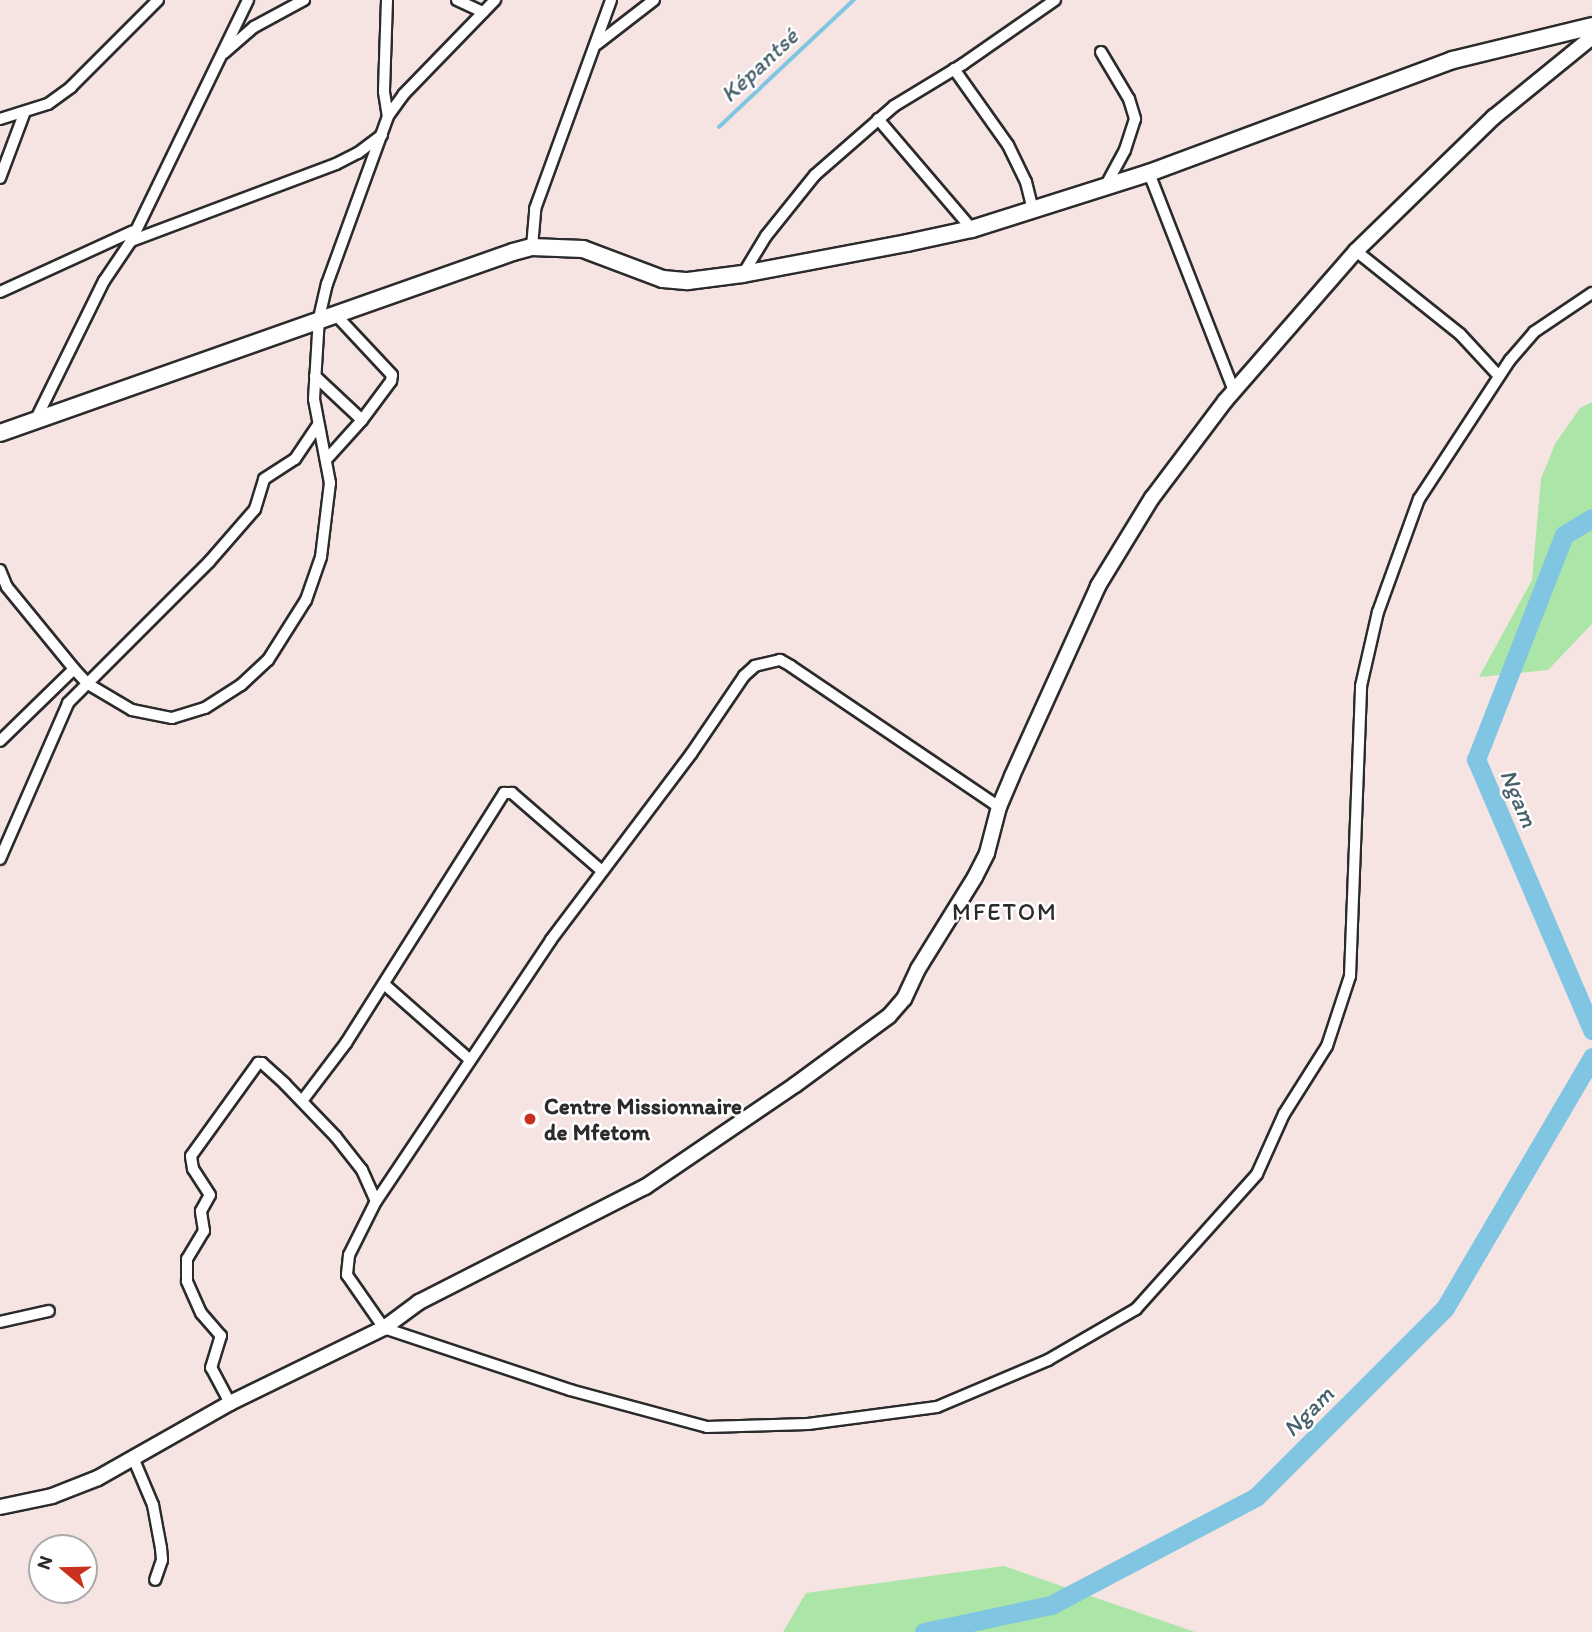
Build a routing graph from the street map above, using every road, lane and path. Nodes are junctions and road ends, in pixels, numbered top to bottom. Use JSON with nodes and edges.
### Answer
{"nodes":[{"id":1,"x":158,"y":0,"type":"edge"},
{"id":2,"x":248,"y":0,"type":"edge"},
{"id":3,"x":304,"y":0,"type":"edge"},
{"id":4,"x":387,"y":0,"type":"edge"},
{"id":5,"x":457,"y":0,"type":"edge"},
{"id":6,"x":495,"y":0,"type":"edge"},
{"id":7,"x":611,"y":0,"type":"edge"},
{"id":8,"x":654,"y":0,"type":"edge"},
{"id":9,"x":1055,"y":0,"type":"edge"},
{"id":10,"x":483,"y":12,"type":"junction"},
{"id":11,"x":1592,"y":26,"type":"edge"},
{"id":12,"x":1592,"y":37,"type":"edge"},
{"id":13,"x":597,"y":44,"type":"junction"},
{"id":14,"x":1101,"y":51,"type":"dead end"},
{"id":15,"x":222,"y":54,"type":"junction"},
{"id":16,"x":954,"y":69,"type":"junction"},
{"id":17,"x":24,"y":114,"type":"junction"},
{"id":18,"x":388,"y":116,"type":"junction"},
{"id":19,"x":0,"y":119,"type":"edge"},
{"id":20,"x":878,"y":119,"type":"junction"},
{"id":21,"x":383,"y":135,"type":"junction"},
{"id":22,"x":1149,"y":173,"type":"junction"},
{"id":23,"x":0,"y":178,"type":"edge"},
{"id":24,"x":1105,"y":187,"type":"junction"},
{"id":25,"x":1033,"y":210,"type":"junction"},
{"id":26,"x":972,"y":229,"type":"junction"},
{"id":27,"x":132,"y":236,"type":"junction"},
{"id":28,"x":532,"y":247,"type":"junction"},
{"id":29,"x":1356,"y":251,"type":"junction"},
{"id":30,"x":743,"y":274,"type":"junction"},
{"id":31,"x":0,"y":292,"type":"edge"},
{"id":32,"x":1592,"y":293,"type":"edge"},
{"id":33,"x":326,"y":316,"type":"junction"},
{"id":34,"x":1498,"y":375,"type":"junction"},
{"id":35,"x":315,"y":376,"type":"junction"},
{"id":36,"x":1234,"y":391,"type":"junction"},
{"id":37,"x":362,"y":420,"type":"junction"},
{"id":38,"x":35,"y":421,"type":"junction"},
{"id":39,"x":317,"y":426,"type":"junction"},
{"id":40,"x":0,"y":433,"type":"edge"},
{"id":41,"x":304,"y":445,"type":"junction"},
{"id":42,"x":323,"y":446,"type":"junction"},
{"id":43,"x":326,"y":460,"type":"junction"},
{"id":44,"x":0,"y":569,"type":"edge"},
{"id":45,"x":3,"y":588,"type":"edge"},
{"id":46,"x":74,"y":669,"type":"junction"},
{"id":47,"x":88,"y":684,"type":"junction"},
{"id":48,"x":0,"y":741,"type":"edge"},
{"id":49,"x":999,"y":807,"type":"junction"},
{"id":50,"x":0,"y":859,"type":"edge"},
{"id":51,"x":602,"y":871,"type":"junction"},
{"id":52,"x":384,"y":984,"type":"junction"},
{"id":53,"x":469,"y":1059,"type":"junction"},
{"id":54,"x":302,"y":1101,"type":"junction"},
{"id":55,"x":376,"y":1201,"type":"junction"},
{"id":56,"x":49,"y":1311,"type":"dead end"},
{"id":57,"x":0,"y":1322,"type":"edge"},
{"id":58,"x":384,"y":1328,"type":"junction"},
{"id":59,"x":230,"y":1403,"type":"junction"},
{"id":60,"x":134,"y":1460,"type":"junction"},
{"id":61,"x":0,"y":1507,"type":"edge"},
{"id":62,"x":155,"y":1580,"type":"dead end"}],
"edges":[{"from":1,"to":17,"type":"street"},
{"from":2,"to":15,"type":"street"},
{"from":3,"to":15,"type":"street"},
{"from":4,"to":18,"type":"street"},
{"from":5,"to":10,"type":"street"},
{"from":6,"to":10,"type":"street"},
{"from":7,"to":13,"type":"street"},
{"from":8,"to":13,"type":"street"},
{"from":9,"to":16,"type":"street"},
{"from":10,"to":18,"type":"street"},
{"from":11,"to":22,"type":"main road"},
{"from":12,"to":29,"type":"street"},
{"from":13,"to":28,"type":"street"},
{"from":14,"to":24,"type":"street"},
{"from":15,"to":27,"type":"street"},
{"from":16,"to":20,"type":"street"},
{"from":16,"to":25,"type":"street"},
{"from":17,"to":19,"type":"street"},
{"from":17,"to":23,"type":"street"},
{"from":18,"to":21,"type":"street"},
{"from":20,"to":26,"type":"street"},
{"from":20,"to":30,"type":"street"},
{"from":21,"to":27,"type":"street"},
{"from":21,"to":33,"type":"street"},
{"from":22,"to":24,"type":"main road"},
{"from":22,"to":36,"type":"street"},
{"from":24,"to":25,"type":"main road"},
{"from":25,"to":26,"type":"main road"},
{"from":26,"to":30,"type":"main road"},
{"from":27,"to":31,"type":"street"},
{"from":27,"to":38,"type":"street"},
{"from":28,"to":30,"type":"main road"},
{"from":28,"to":33,"type":"main road"},
{"from":29,"to":34,"type":"street"},
{"from":29,"to":36,"type":"street"},
{"from":32,"to":34,"type":"street"},
{"from":33,"to":35,"type":"street"},
{"from":33,"to":37,"type":"street"},
{"from":33,"to":38,"type":"main road"},
{"from":34,"to":58,"type":"street"},
{"from":35,"to":37,"type":"street"},
{"from":35,"to":39,"type":"street"},
{"from":36,"to":49,"type":"street"},
{"from":37,"to":43,"type":"street"},
{"from":38,"to":40,"type":"main road"},
{"from":39,"to":41,"type":"street"},
{"from":39,"to":42,"type":"street"},
{"from":41,"to":42,"type":"street"},
{"from":41,"to":47,"type":"street"},
{"from":42,"to":43,"type":"street"},
{"from":43,"to":47,"type":"street"},
{"from":44,"to":45,"type":"street"},
{"from":45,"to":46,"type":"street"},
{"from":46,"to":47,"type":"street"},
{"from":46,"to":48,"type":"street"},
{"from":47,"to":50,"type":"street"},
{"from":49,"to":51,"type":"street"},
{"from":49,"to":58,"type":"street"},
{"from":51,"to":52,"type":"street"},
{"from":51,"to":53,"type":"street"},
{"from":52,"to":53,"type":"street"},
{"from":52,"to":54,"type":"street"},
{"from":53,"to":55,"type":"street"},
{"from":54,"to":55,"type":"street"},
{"from":54,"to":59,"type":"street"},
{"from":55,"to":58,"type":"street"},
{"from":56,"to":57,"type":"street"},
{"from":58,"to":59,"type":"street"},
{"from":59,"to":60,"type":"street"},
{"from":60,"to":61,"type":"street"},
{"from":60,"to":62,"type":"street"}]}
